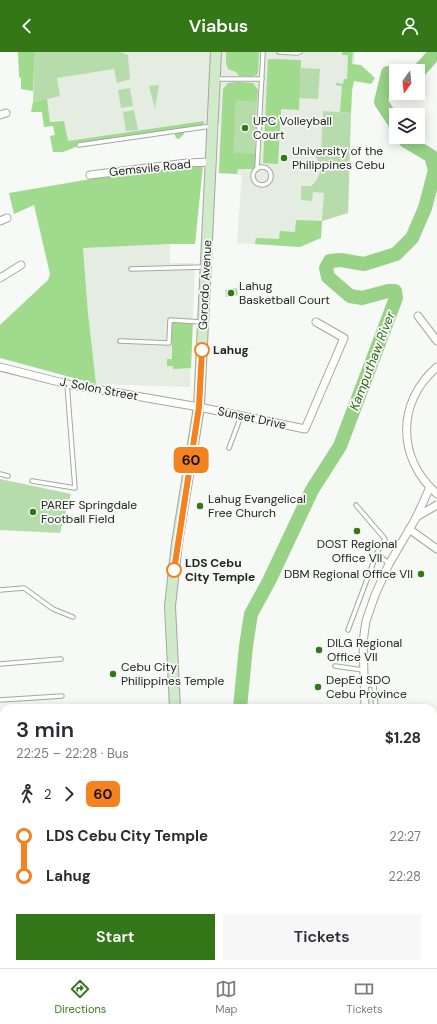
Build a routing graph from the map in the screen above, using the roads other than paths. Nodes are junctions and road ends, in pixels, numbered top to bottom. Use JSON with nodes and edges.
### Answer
{"nodes":[{"id":1,"x":216,"y":52,"type":"edge"},
{"id":2,"x":263,"y":52,"type":"edge"},
{"id":3,"x":279,"y":52,"type":"edge"},
{"id":4,"x":300,"y":52,"type":"edge"},
{"id":5,"x":215,"y":79,"type":"junction"},
{"id":6,"x":262,"y":79,"type":"junction"},
{"id":7,"x":212,"y":126,"type":"junction"},
{"id":8,"x":79,"y":145,"type":"dead end"},
{"id":9,"x":211,"y":162,"type":"junction"},
{"id":10,"x":257,"y":168,"type":"junction"},
{"id":11,"x":90,"y":175,"type":"dead end"},
{"id":12,"x":21,"y":265,"type":"dead end"},
{"id":13,"x":206,"y":267,"type":"junction"},
{"id":14,"x":131,"y":269,"type":"dead end"},
{"id":15,"x":0,"y":278,"type":"edge"},
{"id":16,"x":418,"y":316,"type":"dead end"},
{"id":17,"x":203,"y":322,"type":"junction"},
{"id":18,"x":316,"y":322,"type":"dead end"},
{"id":19,"x":120,"y":341,"type":"dead end"},
{"id":20,"x":437,"y":341,"type":"edge"},
{"id":21,"x":0,"y":367,"type":"edge"},
{"id":22,"x":437,"y":367,"type":"edge"},
{"id":23,"x":68,"y":384,"type":"junction"},
{"id":24,"x":199,"y":407,"type":"junction"},
{"id":25,"x":241,"y":416,"type":"junction"},
{"id":26,"x":229,"y":448,"type":"dead end"},
{"id":27,"x":0,"y":474,"type":"edge"},
{"id":28,"x":8,"y":476,"type":"dead end"},
{"id":29,"x":32,"y":481,"type":"dead end"},
{"id":30,"x":430,"y":487,"type":"junction"},
{"id":31,"x":437,"y":494,"type":"edge"},
{"id":32,"x":356,"y":505,"type":"dead end"},
{"id":33,"x":437,"y":505,"type":"edge"},
{"id":34,"x":416,"y":518,"type":"junction"},
{"id":35,"x":408,"y":529,"type":"junction"},
{"id":36,"x":437,"y":550,"type":"edge"},
{"id":37,"x":377,"y":553,"type":"junction"},
{"id":38,"x":389,"y":564,"type":"junction"},
{"id":39,"x":0,"y":590,"type":"edge"},
{"id":40,"x":73,"y":617,"type":"dead end"},
{"id":41,"x":348,"y":630,"type":"dead end"},
{"id":42,"x":61,"y":659,"type":"dead end"},
{"id":43,"x":0,"y":664,"type":"edge"},
{"id":44,"x":335,"y":666,"type":"dead end"},
{"id":45,"x":363,"y":670,"type":"junction"},
{"id":46,"x":364,"y":685,"type":"junction"},
{"id":47,"x":62,"y":696,"type":"dead end"},
{"id":48,"x":0,"y":700,"type":"edge"},
{"id":49,"x":175,"y":704,"type":"edge"},
{"id":50,"x":365,"y":704,"type":"edge"},
{"id":51,"x":376,"y":704,"type":"edge"}],
"edges":[{"from":1,"to":5,"type":"main road","name":"Gorordo Avenue"},
{"from":2,"to":6,"type":"lane"},
{"from":3,"to":4,"type":"lane"},
{"from":5,"to":6,"type":"lane"},
{"from":5,"to":7,"type":"main road","name":"Gorordo Avenue"},
{"from":6,"to":10,"type":"lane"},
{"from":7,"to":8,"type":"lane"},
{"from":7,"to":9,"type":"main road","name":"Gorordo Avenue"},
{"from":9,"to":11,"type":"street","name":"Gemsvile Road"},
{"from":9,"to":13,"type":"main road","name":"Gorordo Avenue"},
{"from":10,"to":10,"type":"lane"},
{"from":12,"to":15,"type":"street"},
{"from":13,"to":14,"type":"lane"},
{"from":13,"to":17,"type":"main road","name":"Gorordo Avenue"},
{"from":16,"to":20,"type":"street"},
{"from":17,"to":19,"type":"lane"},
{"from":17,"to":24,"type":"main road","name":"Gorordo Avenue"},
{"from":18,"to":25,"type":"street","name":"Sunset Drive"},
{"from":21,"to":23,"type":"street","name":"J. Solon Street"},
{"from":22,"to":30,"type":"street"},
{"from":23,"to":24,"type":"street","name":"J. Solon Street"},
{"from":23,"to":29,"type":"lane"},
{"from":24,"to":25,"type":"street","name":"Sunset Drive"},
{"from":24,"to":49,"type":"main road","name":"Gorordo Avenue"},
{"from":25,"to":26,"type":"lane"},
{"from":27,"to":28,"type":"lane"},
{"from":30,"to":31,"type":"street"},
{"from":30,"to":34,"type":"street"},
{"from":32,"to":37,"type":"lane"},
{"from":33,"to":34,"type":"street"},
{"from":34,"to":35,"type":"street"},
{"from":35,"to":36,"type":"street"},
{"from":35,"to":38,"type":"street"},
{"from":37,"to":38,"type":"lane"},
{"from":37,"to":41,"type":"lane"},
{"from":38,"to":45,"type":"street"},
{"from":39,"to":40,"type":"lane"},
{"from":42,"to":43,"type":"lane"},
{"from":44,"to":45,"type":"lane"},
{"from":45,"to":46,"type":"street"},
{"from":46,"to":50,"type":"street"},
{"from":46,"to":51,"type":"lane"},
{"from":47,"to":48,"type":"lane"}]}
